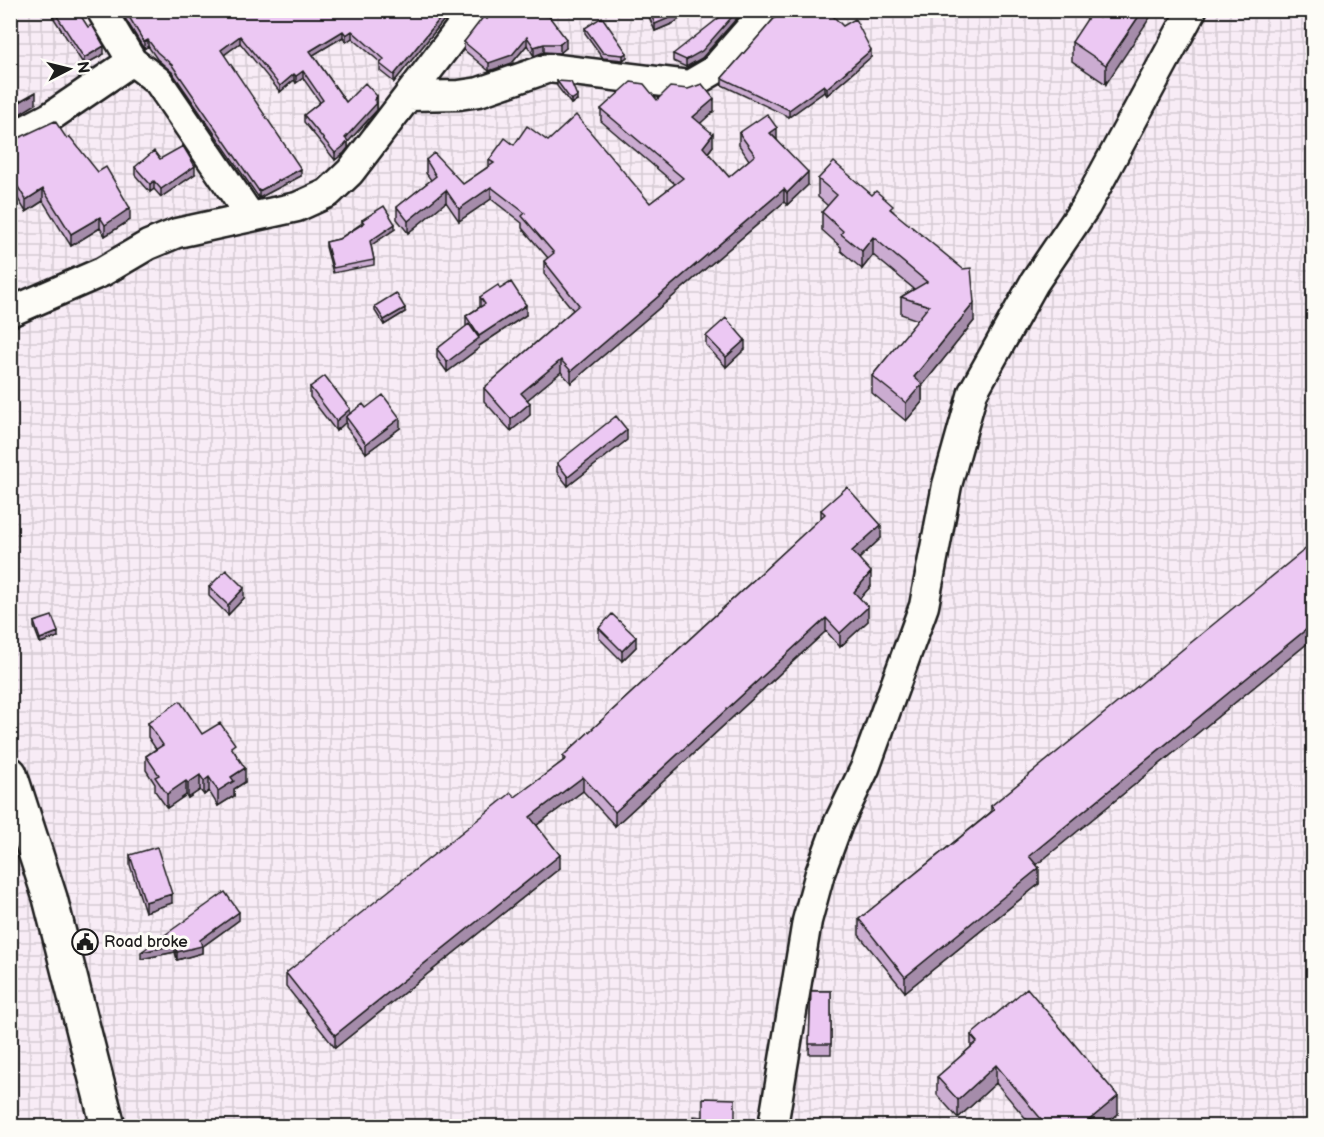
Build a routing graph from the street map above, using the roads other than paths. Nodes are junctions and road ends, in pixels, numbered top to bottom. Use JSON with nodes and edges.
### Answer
{"nodes":[{"id":1,"x":101,"y":10,"type":"edge"},
{"id":2,"x":474,"y":10,"type":"edge"},
{"id":3,"x":766,"y":10,"type":"edge"},
{"id":4,"x":1192,"y":10,"type":"edge"},
{"id":5,"x":132,"y":61,"type":"junction"},
{"id":6,"x":408,"y":96,"type":"junction"},
{"id":7,"x":10,"y":138,"type":"edge"},
{"id":8,"x":250,"y":216,"type":"junction"},
{"id":9,"x":10,"y":312,"type":"edge"},
{"id":10,"x":10,"y":774,"type":"edge"},
{"id":11,"x":108,"y":1126,"type":"edge"},
{"id":12,"x":773,"y":1126,"type":"edge"}],
"edges":[{"from":1,"to":5,"type":"street"},
{"from":2,"to":6,"type":"street"},
{"from":3,"to":6,"type":"street"},
{"from":4,"to":12,"type":"street"},
{"from":5,"to":7,"type":"street"},
{"from":5,"to":8,"type":"street"},
{"from":6,"to":8,"type":"street"},
{"from":8,"to":9,"type":"street"},
{"from":10,"to":11,"type":"highway"}]}
